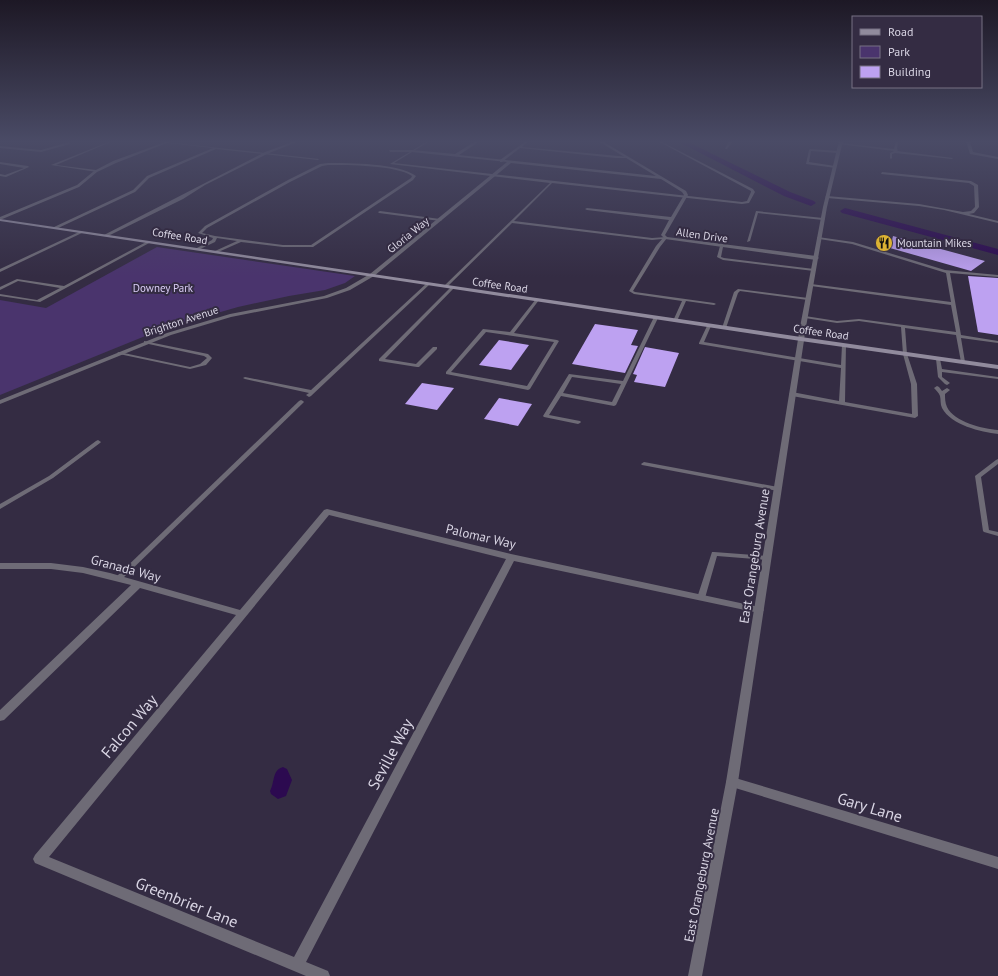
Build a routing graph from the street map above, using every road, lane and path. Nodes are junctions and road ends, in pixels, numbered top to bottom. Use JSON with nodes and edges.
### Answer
{"nodes":[{"id":1,"x":77,"y":187,"type":"edge"},
{"id":2,"x":138,"y":187,"type":"edge"},
{"id":3,"x":201,"y":187,"type":"edge"},
{"id":4,"x":279,"y":187,"type":"edge"},
{"id":5,"x":401,"y":187,"type":"edge"},
{"id":6,"x":481,"y":187,"type":"edge"},
{"id":7,"x":547,"y":187,"type":"edge"},
{"id":8,"x":582,"y":187,"type":"edge"},
{"id":9,"x":677,"y":187,"type":"edge"},
{"id":10,"x":746,"y":187,"type":"edge"},
{"id":11,"x":830,"y":187,"type":"edge"},
{"id":12,"x":976,"y":187,"type":"edge"},
{"id":13,"x":827,"y":197,"type":"junction"},
{"id":14,"x":684,"y":198,"type":"junction"},
{"id":15,"x":587,"y":209,"type":"dead end"},
{"id":16,"x":380,"y":212,"type":"dead end"},
{"id":17,"x":964,"y":214,"type":"junction"},
{"id":18,"x":0,"y":219,"type":"edge"},
{"id":19,"x":672,"y":219,"type":"junction"},
{"id":20,"x":823,"y":219,"type":"junction"},
{"id":21,"x":440,"y":220,"type":"junction"},
{"id":22,"x":511,"y":222,"type":"junction"},
{"id":23,"x":998,"y":222,"type":"edge"},
{"id":24,"x":55,"y":228,"type":"junction"},
{"id":25,"x":82,"y":232,"type":"junction"},
{"id":26,"x":106,"y":235,"type":"junction"},
{"id":27,"x":215,"y":237,"type":"junction"},
{"id":28,"x":665,"y":238,"type":"junction"},
{"id":29,"x":820,"y":238,"type":"junction"},
{"id":30,"x":241,"y":240,"type":"junction"},
{"id":31,"x":748,"y":241,"type":"dead end"},
{"id":32,"x":150,"y":242,"type":"junction"},
{"id":33,"x":721,"y":247,"type":"junction"},
{"id":34,"x":197,"y":249,"type":"junction"},
{"id":35,"x":216,"y":252,"type":"junction"},
{"id":36,"x":816,"y":258,"type":"junction"},
{"id":37,"x":814,"y":270,"type":"junction"},
{"id":38,"x":0,"y":271,"type":"edge"},
{"id":39,"x":946,"y":271,"type":"junction"},
{"id":40,"x":372,"y":275,"type":"junction"},
{"id":41,"x":998,"y":276,"type":"edge"},
{"id":42,"x":428,"y":284,"type":"junction"},
{"id":43,"x":811,"y":285,"type":"junction"},
{"id":44,"x":446,"y":286,"type":"junction"},
{"id":45,"x":64,"y":287,"type":"junction"},
{"id":46,"x":452,"y":288,"type":"junction"},
{"id":47,"x":0,"y":289,"type":"edge"},
{"id":48,"x":0,"y":295,"type":"edge"},
{"id":49,"x":808,"y":299,"type":"junction"},
{"id":50,"x":537,"y":300,"type":"junction"},
{"id":51,"x":684,"y":300,"type":"junction"},
{"id":52,"x":714,"y":304,"type":"dead end"},
{"id":53,"x":953,"y":304,"type":"junction"},
{"id":54,"x":805,"y":317,"type":"junction"},
{"id":55,"x":656,"y":318,"type":"junction"},
{"id":56,"x":675,"y":321,"type":"junction"},
{"id":57,"x":709,"y":326,"type":"junction"},
{"id":58,"x":903,"y":327,"type":"junction"},
{"id":59,"x":724,"y":328,"type":"junction"},
{"id":60,"x":511,"y":334,"type":"junction"},
{"id":61,"x":958,"y":335,"type":"junction"},
{"id":62,"x":801,"y":340,"type":"junction"},
{"id":63,"x":146,"y":342,"type":"junction"},
{"id":64,"x":998,"y":342,"type":"edge"},
{"id":65,"x":844,"y":346,"type":"junction"},
{"id":66,"x":435,"y":348,"type":"dead end"},
{"id":67,"x":119,"y":353,"type":"junction"},
{"id":68,"x":905,"y":354,"type":"junction"},
{"id":69,"x":938,"y":358,"type":"junction"},
{"id":70,"x":798,"y":359,"type":"junction"},
{"id":71,"x":963,"y":362,"type":"junction"},
{"id":72,"x":843,"y":367,"type":"junction"},
{"id":73,"x":998,"y":367,"type":"edge"},
{"id":74,"x":939,"y":370,"type":"junction"},
{"id":75,"x":245,"y":378,"type":"dead end"},
{"id":76,"x":998,"y":378,"type":"edge"},
{"id":77,"x":947,"y":383,"type":"dead end"},
{"id":78,"x":624,"y":384,"type":"junction"},
{"id":79,"x":937,"y":388,"type":"dead end"},
{"id":80,"x":947,"y":390,"type":"dead end"},
{"id":81,"x":559,"y":394,"type":"junction"},
{"id":82,"x":792,"y":394,"type":"junction"},
{"id":83,"x":942,"y":394,"type":"junction"},
{"id":84,"x":0,"y":402,"type":"edge"},
{"id":85,"x":301,"y":402,"type":"dead end"},
{"id":86,"x":842,"y":403,"type":"junction"},
{"id":87,"x":578,"y":422,"type":"dead end"},
{"id":88,"x":998,"y":432,"type":"edge"},
{"id":89,"x":98,"y":442,"type":"dead end"},
{"id":90,"x":998,"y":461,"type":"edge"},
{"id":91,"x":644,"y":464,"type":"dead end"},
{"id":92,"x":778,"y":489,"type":"junction"},
{"id":93,"x":0,"y":507,"type":"edge"},
{"id":94,"x":998,"y":534,"type":"edge"},
{"id":95,"x":511,"y":557,"type":"junction"},
{"id":96,"x":767,"y":558,"type":"junction"},
{"id":97,"x":0,"y":566,"type":"edge"},
{"id":98,"x":119,"y":578,"type":"junction"},
{"id":99,"x":138,"y":584,"type":"junction"},
{"id":100,"x":702,"y":598,"type":"junction"},
{"id":101,"x":758,"y":610,"type":"junction"},
{"id":102,"x":243,"y":614,"type":"junction"},
{"id":103,"x":0,"y":717,"type":"edge"},
{"id":104,"x":732,"y":782,"type":"junction"},
{"id":105,"x":39,"y":859,"type":"joint"},
{"id":106,"x":998,"y":863,"type":"edge"},
{"id":107,"x":296,"y":965,"type":"junction"},
{"id":108,"x":322,"y":976,"type":"edge"},
{"id":109,"x":695,"y":976,"type":"edge"}],
"edges":[{"from":1,"to":18,"type":"street"},
{"from":2,"to":24,"type":"lane"},
{"from":3,"to":26,"type":"street"},
{"from":4,"to":27,"type":"lane"},
{"from":5,"to":30,"type":"lane"},
{"from":6,"to":21,"type":"street","name":"Gloria Way"},
{"from":7,"to":22,"type":"lane"},
{"from":8,"to":14,"type":"lane"},
{"from":9,"to":14,"type":"street"},
{"from":10,"to":14,"type":"lane"},
{"from":11,"to":13,"type":"street","name":"East Orangeburg Avenue"},
{"from":12,"to":17,"type":"street"},
{"from":13,"to":17,"type":"street"},
{"from":13,"to":20,"type":"street","name":"East Orangeburg Avenue"},
{"from":14,"to":19,"type":"street","name":"Allen Drive"},
{"from":15,"to":19,"type":"street"},
{"from":16,"to":21,"type":"lane"},
{"from":17,"to":23,"type":"street"},
{"from":18,"to":24,"type":"main road","name":"Coffee Road"},
{"from":19,"to":28,"type":"street","name":"Allen Drive"},
{"from":20,"to":29,"type":"street","name":"East Orangeburg Avenue"},
{"from":20,"to":31,"type":"lane"},
{"from":21,"to":40,"type":"street","name":"Gloria Way"},
{"from":22,"to":28,"type":"lane"},
{"from":22,"to":44,"type":"lane"},
{"from":24,"to":25,"type":"main road","name":"Coffee Road"},
{"from":25,"to":26,"type":"main road","name":"Coffee Road"},
{"from":25,"to":38,"type":"lane"},
{"from":26,"to":32,"type":"main road","name":"Coffee Road"},
{"from":27,"to":30,"type":"lane"},
{"from":27,"to":34,"type":"lane"},
{"from":28,"to":33,"type":"street","name":"Allen Drive"},
{"from":28,"to":51,"type":"lane"},
{"from":29,"to":36,"type":"street","name":"East Orangeburg Avenue"},
{"from":29,"to":39,"type":"lane"},
{"from":30,"to":35,"type":"lane"},
{"from":32,"to":34,"type":"main road","name":"Coffee Road"},
{"from":32,"to":45,"type":"lane"},
{"from":33,"to":36,"type":"street","name":"Allen Drive"},
{"from":33,"to":37,"type":"lane"},
{"from":34,"to":35,"type":"main road","name":"Coffee Road"},
{"from":35,"to":40,"type":"main road","name":"Coffee Road"},
{"from":36,"to":37,"type":"street","name":"East Orangeburg Avenue"},
{"from":37,"to":43,"type":"street","name":"East Orangeburg Avenue"},
{"from":39,"to":41,"type":"lane"},
{"from":39,"to":53,"type":"lane"},
{"from":40,"to":42,"type":"main road","name":"Coffee Road"},
{"from":40,"to":63,"type":"street","name":"Brighton Avenue"},
{"from":42,"to":44,"type":"main road","name":"Coffee Road"},
{"from":42,"to":75,"type":"lane"},
{"from":43,"to":49,"type":"street","name":"East Orangeburg Avenue"},
{"from":43,"to":53,"type":"lane"},
{"from":44,"to":46,"type":"main road","name":"Coffee Road"},
{"from":45,"to":47,"type":"lane"},
{"from":45,"to":48,"type":"lane"},
{"from":46,"to":50,"type":"main road","name":"Coffee Road"},
{"from":46,"to":66,"type":"lane"},
{"from":49,"to":54,"type":"street","name":"East Orangeburg Avenue"},
{"from":49,"to":59,"type":"lane"},
{"from":50,"to":55,"type":"main road","name":"Coffee Road"},
{"from":50,"to":60,"type":"lane"},
{"from":51,"to":52,"type":"lane"},
{"from":51,"to":56,"type":"lane"},
{"from":53,"to":61,"type":"lane"},
{"from":54,"to":58,"type":"lane"},
{"from":54,"to":62,"type":"street","name":"East Orangeburg Avenue"},
{"from":55,"to":56,"type":"main road","name":"Coffee Road"},
{"from":55,"to":78,"type":"lane"},
{"from":56,"to":57,"type":"main road","name":"Coffee Road"},
{"from":57,"to":59,"type":"main road","name":"Coffee Road"},
{"from":57,"to":70,"type":"lane"},
{"from":58,"to":61,"type":"lane"},
{"from":58,"to":68,"type":"lane"},
{"from":59,"to":62,"type":"main road","name":"Coffee Road"},
{"from":60,"to":60,"type":"lane"},
{"from":61,"to":64,"type":"lane"},
{"from":61,"to":71,"type":"lane"},
{"from":62,"to":65,"type":"main road","name":"Coffee Road"},
{"from":62,"to":70,"type":"street","name":"East Orangeburg Avenue"},
{"from":63,"to":67,"type":"street","name":"Brighton Avenue"},
{"from":63,"to":67,"type":"lane"},
{"from":65,"to":68,"type":"main road","name":"Coffee Road"},
{"from":65,"to":72,"type":"lane"},
{"from":67,"to":84,"type":"street","name":"Brighton Avenue"},
{"from":68,"to":69,"type":"main road","name":"Coffee Road"},
{"from":68,"to":86,"type":"lane"},
{"from":69,"to":71,"type":"main road","name":"Coffee Road"},
{"from":69,"to":74,"type":"lane"},
{"from":70,"to":72,"type":"lane"},
{"from":70,"to":82,"type":"street","name":"East Orangeburg Avenue"},
{"from":71,"to":73,"type":"main road","name":"Coffee Road"},
{"from":72,"to":86,"type":"lane"},
{"from":74,"to":76,"type":"lane"},
{"from":74,"to":77,"type":"lane"},
{"from":78,"to":81,"type":"lane"},
{"from":78,"to":81,"type":"lane"},
{"from":79,"to":83,"type":"lane"},
{"from":80,"to":83,"type":"lane"},
{"from":81,"to":87,"type":"lane"},
{"from":82,"to":86,"type":"lane"},
{"from":82,"to":92,"type":"street","name":"East Orangeburg Avenue"},
{"from":83,"to":88,"type":"lane"},
{"from":85,"to":98,"type":"lane"},
{"from":89,"to":93,"type":"lane"},
{"from":90,"to":94,"type":"lane"},
{"from":91,"to":92,"type":"lane"},
{"from":92,"to":96,"type":"street","name":"East Orangeburg Avenue"},
{"from":95,"to":100,"type":"street","name":"Palomar Way"},
{"from":95,"to":102,"type":"street","name":"Palomar Way"},
{"from":95,"to":107,"type":"street","name":"Seville Way"},
{"from":96,"to":100,"type":"lane"},
{"from":96,"to":101,"type":"street","name":"East Orangeburg Avenue"},
{"from":97,"to":98,"type":"street","name":"Granada Way"},
{"from":98,"to":99,"type":"street","name":"Granada Way"},
{"from":99,"to":102,"type":"street","name":"Granada Way"},
{"from":99,"to":103,"type":"street"},
{"from":100,"to":101,"type":"street","name":"Palomar Way"},
{"from":101,"to":104,"type":"street","name":"East Orangeburg Avenue"},
{"from":102,"to":105,"type":"street","name":"Falcon Way"},
{"from":104,"to":106,"type":"street","name":"Gary Lane"},
{"from":104,"to":109,"type":"street","name":"East Orangeburg Avenue"},
{"from":105,"to":107,"type":"street","name":"Greenbrier Lane"},
{"from":107,"to":108,"type":"street","name":"Greenbrier Lane"}]}
